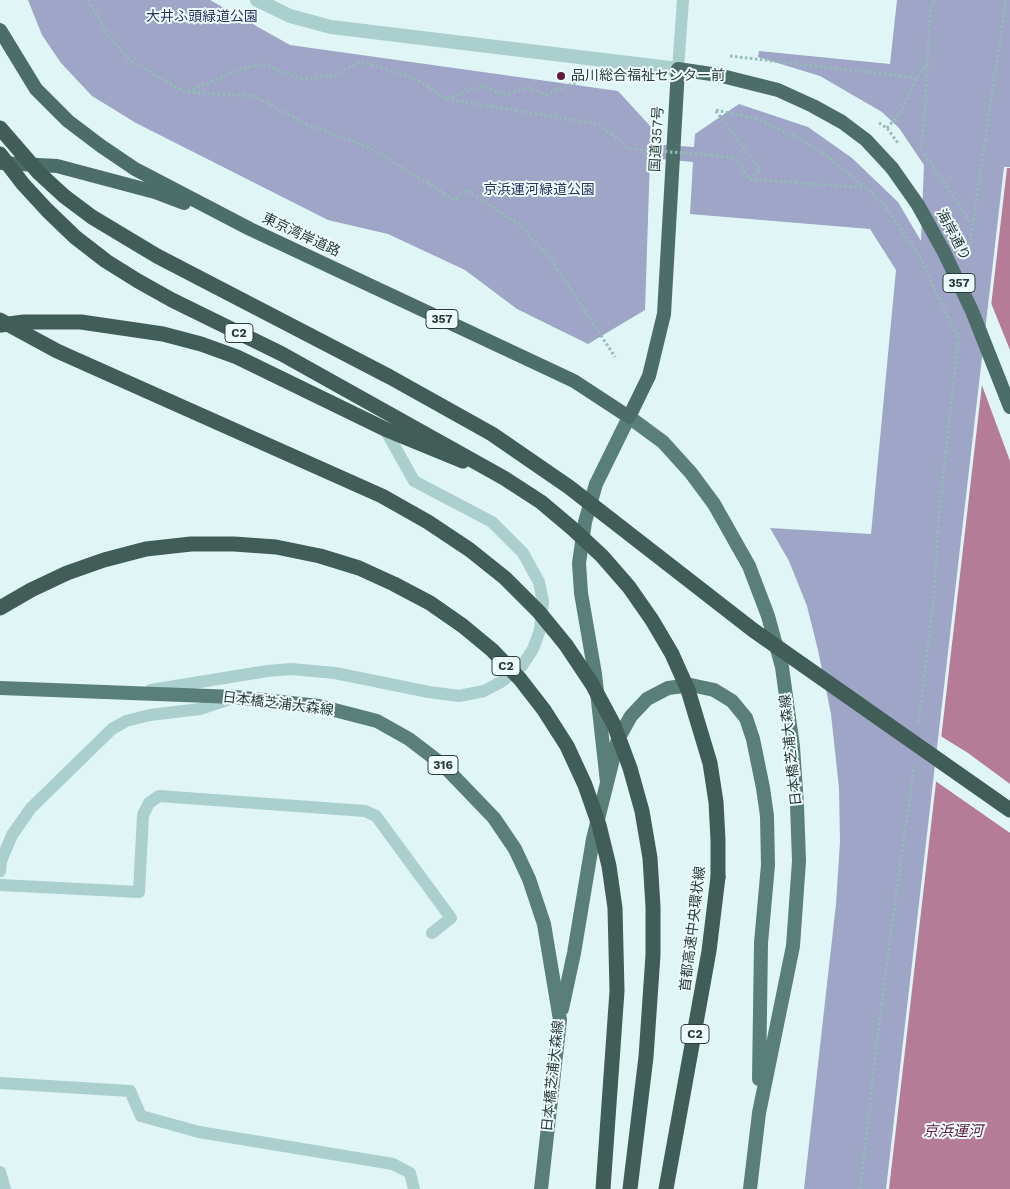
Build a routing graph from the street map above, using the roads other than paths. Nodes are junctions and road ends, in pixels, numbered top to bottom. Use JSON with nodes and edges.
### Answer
{"nodes":[{"id":1,"x":257,"y":0,"type":"edge"},
{"id":2,"x":683,"y":0,"type":"edge"},
{"id":3,"x":0,"y":30,"type":"edge"},
{"id":4,"x":678,"y":69,"type":"junction"},
{"id":5,"x":0,"y":128,"type":"edge"},
{"id":6,"x":0,"y":154,"type":"edge"},
{"id":7,"x":0,"y":163,"type":"edge"},
{"id":8,"x":250,"y":229,"type":"junction"},
{"id":9,"x":0,"y":320,"type":"edge"},
{"id":10,"x":0,"y":326,"type":"edge"},
{"id":11,"x":1010,"y":407,"type":"edge"},
{"id":12,"x":629,"y":416,"type":"junction"},
{"id":13,"x":385,"y":429,"type":"junction"},
{"id":14,"x":504,"y":478,"type":"junction"},
{"id":15,"x":0,"y":608,"type":"edge"},
{"id":16,"x":0,"y":688,"type":"edge"},
{"id":17,"x":134,"y":693,"type":"junction"},
{"id":18,"x":234,"y":697,"type":"junction"},
{"id":19,"x":607,"y":782,"type":"junction"},
{"id":20,"x":1010,"y":810,"type":"edge"},
{"id":21,"x":0,"y":871,"type":"edge"},
{"id":22,"x":0,"y":885,"type":"edge"},
{"id":23,"x":432,"y":933,"type":"dead end"},
{"id":24,"x":560,"y":1020,"type":"junction"},
{"id":25,"x":0,"y":1083,"type":"edge"},
{"id":26,"x":759,"y":1113,"type":"junction"},
{"id":27,"x":0,"y":1172,"type":"edge"},
{"id":28,"x":5,"y":1189,"type":"edge"},
{"id":29,"x":414,"y":1189,"type":"edge"},
{"id":30,"x":541,"y":1189,"type":"edge"},
{"id":31,"x":604,"y":1189,"type":"edge"},
{"id":32,"x":630,"y":1189,"type":"edge"},
{"id":33,"x":666,"y":1189,"type":"edge"},
{"id":34,"x":750,"y":1189,"type":"edge"}],
"edges":[{"from":1,"to":4,"type":"street"},
{"from":2,"to":4,"type":"lane"},
{"from":3,"to":8,"type":"highway","name":"東京湾岸道路","number":"357"},
{"from":4,"to":11,"type":"highway","name":"海岸通り","number":"357","bridge":true},
{"from":4,"to":12,"type":"highway","name":"国道357号"},
{"from":5,"to":20,"type":"highway","bridge":true},
{"from":6,"to":14,"type":"highway","number":"C2","bridge":true},
{"from":7,"to":8,"type":"highway"},
{"from":8,"to":12,"type":"highway","name":"東京湾岸道路","number":"357"},
{"from":9,"to":32,"type":"highway","bridge":true},
{"from":10,"to":13,"type":"highway","number":"C2"},
{"from":12,"to":19,"type":"main road"},
{"from":12,"to":26,"type":"main road","name":"日本橋芝浦大森線"},
{"from":13,"to":14,"type":"highway","number":"C2","bridge":true},
{"from":13,"to":17,"type":"lane","bridge":true},
{"from":14,"to":33,"type":"highway","name":"首都高速中央環状線","number":"C2","bridge":true},
{"from":15,"to":31,"type":"highway","number":"C2","bridge":true},
{"from":16,"to":17,"type":"main road","name":"日本橋芝浦大森線","number":"316"},
{"from":17,"to":18,"type":"main road","name":"日本橋芝浦大森線","number":"316"},
{"from":18,"to":21,"type":"lane"},
{"from":18,"to":24,"type":"main road","name":"日本橋芝浦大森線","number":"316"},
{"from":19,"to":24,"type":"main road"},
{"from":19,"to":26,"type":"main road"},
{"from":22,"to":23,"type":"lane"},
{"from":24,"to":30,"type":"main road","name":"日本橋芝浦大森線","number":"316"},
{"from":25,"to":29,"type":"lane"},
{"from":26,"to":34,"type":"main road","name":"日本橋芝浦大森線"},
{"from":27,"to":28,"type":"lane"}]}
